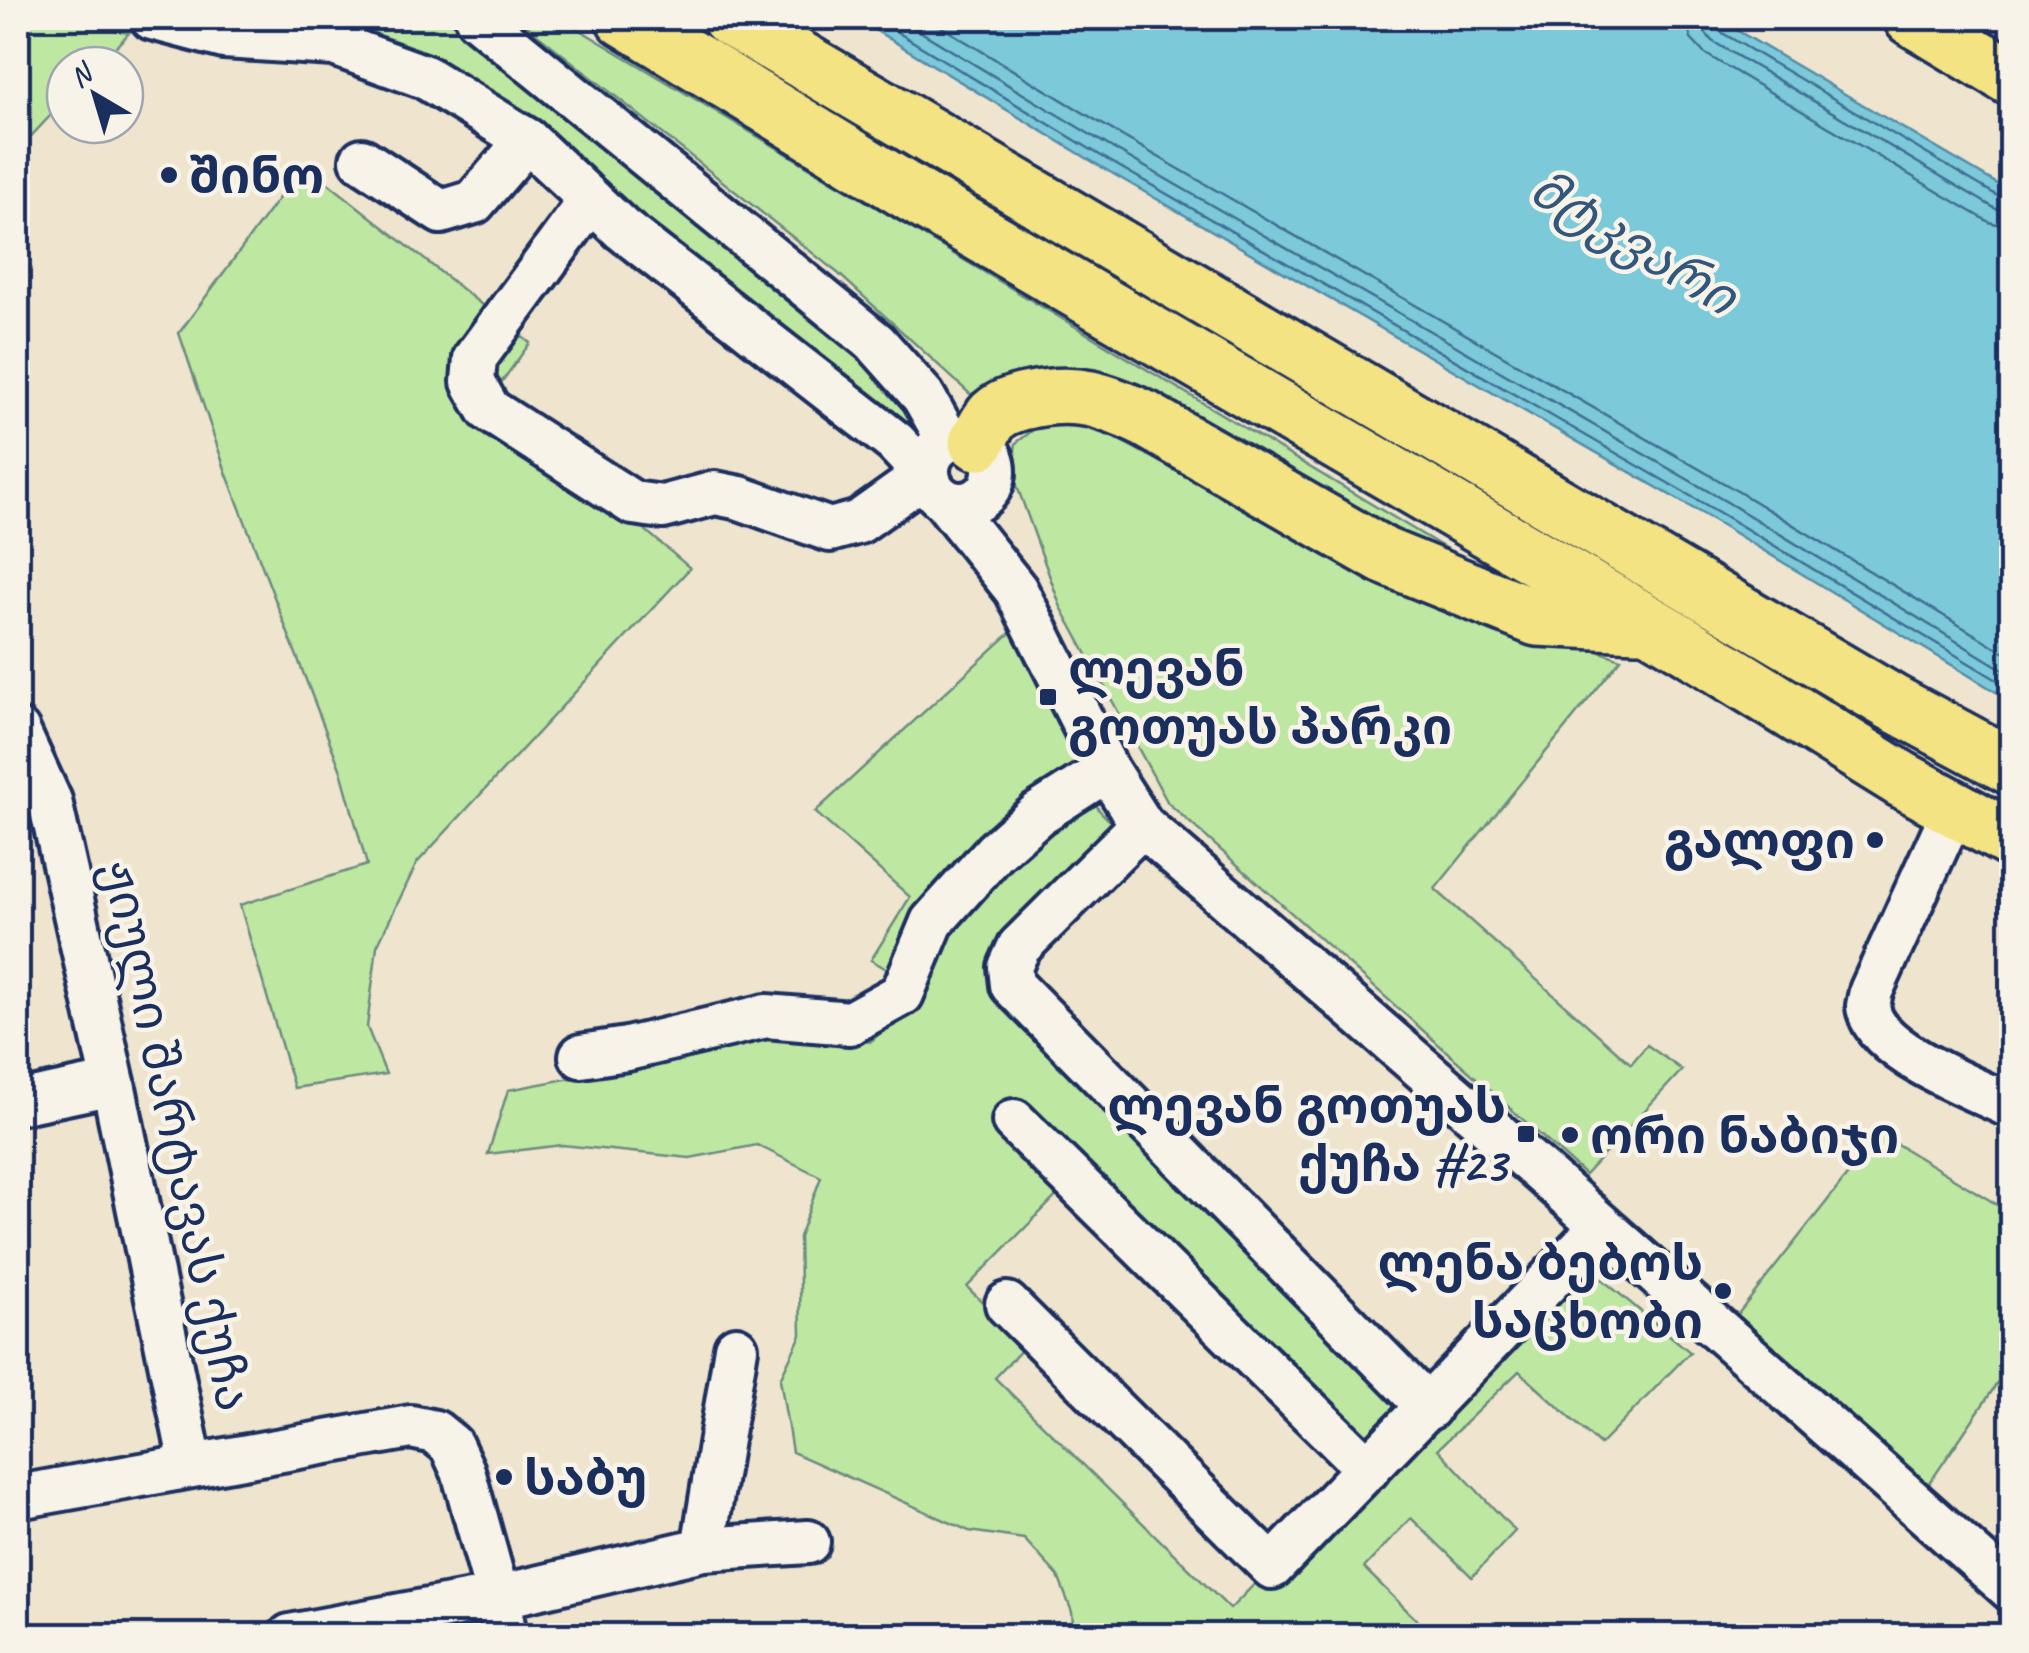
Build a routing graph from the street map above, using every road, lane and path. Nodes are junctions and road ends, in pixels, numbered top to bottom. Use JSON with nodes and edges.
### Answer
{"nodes":[{"id":1,"x":152,"y":18,"type":"edge"},
{"id":2,"x":477,"y":18,"type":"edge"},
{"id":3,"x":624,"y":18,"type":"edge"},
{"id":4,"x":730,"y":18,"type":"edge"},
{"id":5,"x":1912,"y":18,"type":"edge"},
{"id":6,"x":1969,"y":32,"type":"edge"},
{"id":7,"x":2012,"y":78,"type":"edge"},
{"id":8,"x":527,"y":140,"type":"junction"},
{"id":9,"x":362,"y":160,"type":"dead end"},
{"id":10,"x":590,"y":200,"type":"junction"},
{"id":11,"x":951,"y":468,"type":"junction"},
{"id":12,"x":1645,"y":624,"type":"junction"},
{"id":13,"x":18,"y":730,"type":"edge"},
{"id":14,"x":2012,"y":767,"type":"edge"},
{"id":15,"x":1107,"y":770,"type":"junction"},
{"id":16,"x":1954,"y":809,"type":"junction"},
{"id":17,"x":1142,"y":825,"type":"junction"},
{"id":18,"x":2012,"y":840,"type":"edge"},
{"id":19,"x":581,"y":1056,"type":"dead end"},
{"id":20,"x":113,"y":1083,"type":"junction"},
{"id":21,"x":18,"y":1103,"type":"edge"},
{"id":22,"x":2012,"y":1107,"type":"edge"},
{"id":23,"x":1014,"y":1121,"type":"dead end"},
{"id":24,"x":1601,"y":1228,"type":"junction"},
{"id":25,"x":1007,"y":1304,"type":"dead end"},
{"id":26,"x":736,"y":1348,"type":"dead end"},
{"id":27,"x":1429,"y":1408,"type":"junction"},
{"id":28,"x":191,"y":1464,"type":"junction"},
{"id":29,"x":1368,"y":1469,"type":"junction"},
{"id":30,"x":18,"y":1497,"type":"edge"},
{"id":31,"x":808,"y":1542,"type":"dead end"},
{"id":32,"x":703,"y":1549,"type":"junction"},
{"id":33,"x":2012,"y":1590,"type":"edge"},
{"id":34,"x":502,"y":1616,"type":"edge"},
{"id":35,"x":290,"y":1636,"type":"edge"}],
"edges":[{"from":1,"to":8,"type":"street"},
{"from":2,"to":11,"type":"street"},
{"from":3,"to":12,"type":"main road"},
{"from":4,"to":14,"type":"main road"},
{"from":5,"to":6,"type":"main road"},
{"from":6,"to":7,"type":"main road"},
{"from":8,"to":9,"type":"street"},
{"from":8,"to":10,"type":"street"},
{"from":10,"to":11,"type":"street"},
{"from":10,"to":11,"type":"street"},
{"from":11,"to":12,"type":"main road"},
{"from":11,"to":15,"type":"street"},
{"from":12,"to":16,"type":"main road"},
{"from":13,"to":20,"type":"street","name":"ჟიული შარტავას ქუჩა"},
{"from":15,"to":17,"type":"street"},
{"from":15,"to":19,"type":"street"},
{"from":16,"to":18,"type":"main road"},
{"from":16,"to":22,"type":"street"},
{"from":17,"to":24,"type":"street"},
{"from":17,"to":27,"type":"street"},
{"from":20,"to":21,"type":"street"},
{"from":20,"to":28,"type":"street","name":"ჟიული შარტავას ქუჩა"},
{"from":23,"to":29,"type":"street"},
{"from":24,"to":27,"type":"street"},
{"from":24,"to":33,"type":"street"},
{"from":25,"to":29,"type":"street"},
{"from":26,"to":32,"type":"street"},
{"from":27,"to":29,"type":"street"},
{"from":28,"to":30,"type":"street"},
{"from":28,"to":34,"type":"street","name":"ჟიული შარტავას ქუჩა"},
{"from":31,"to":32,"type":"street"},
{"from":32,"to":34,"type":"street"},
{"from":34,"to":35,"type":"street"}]}
